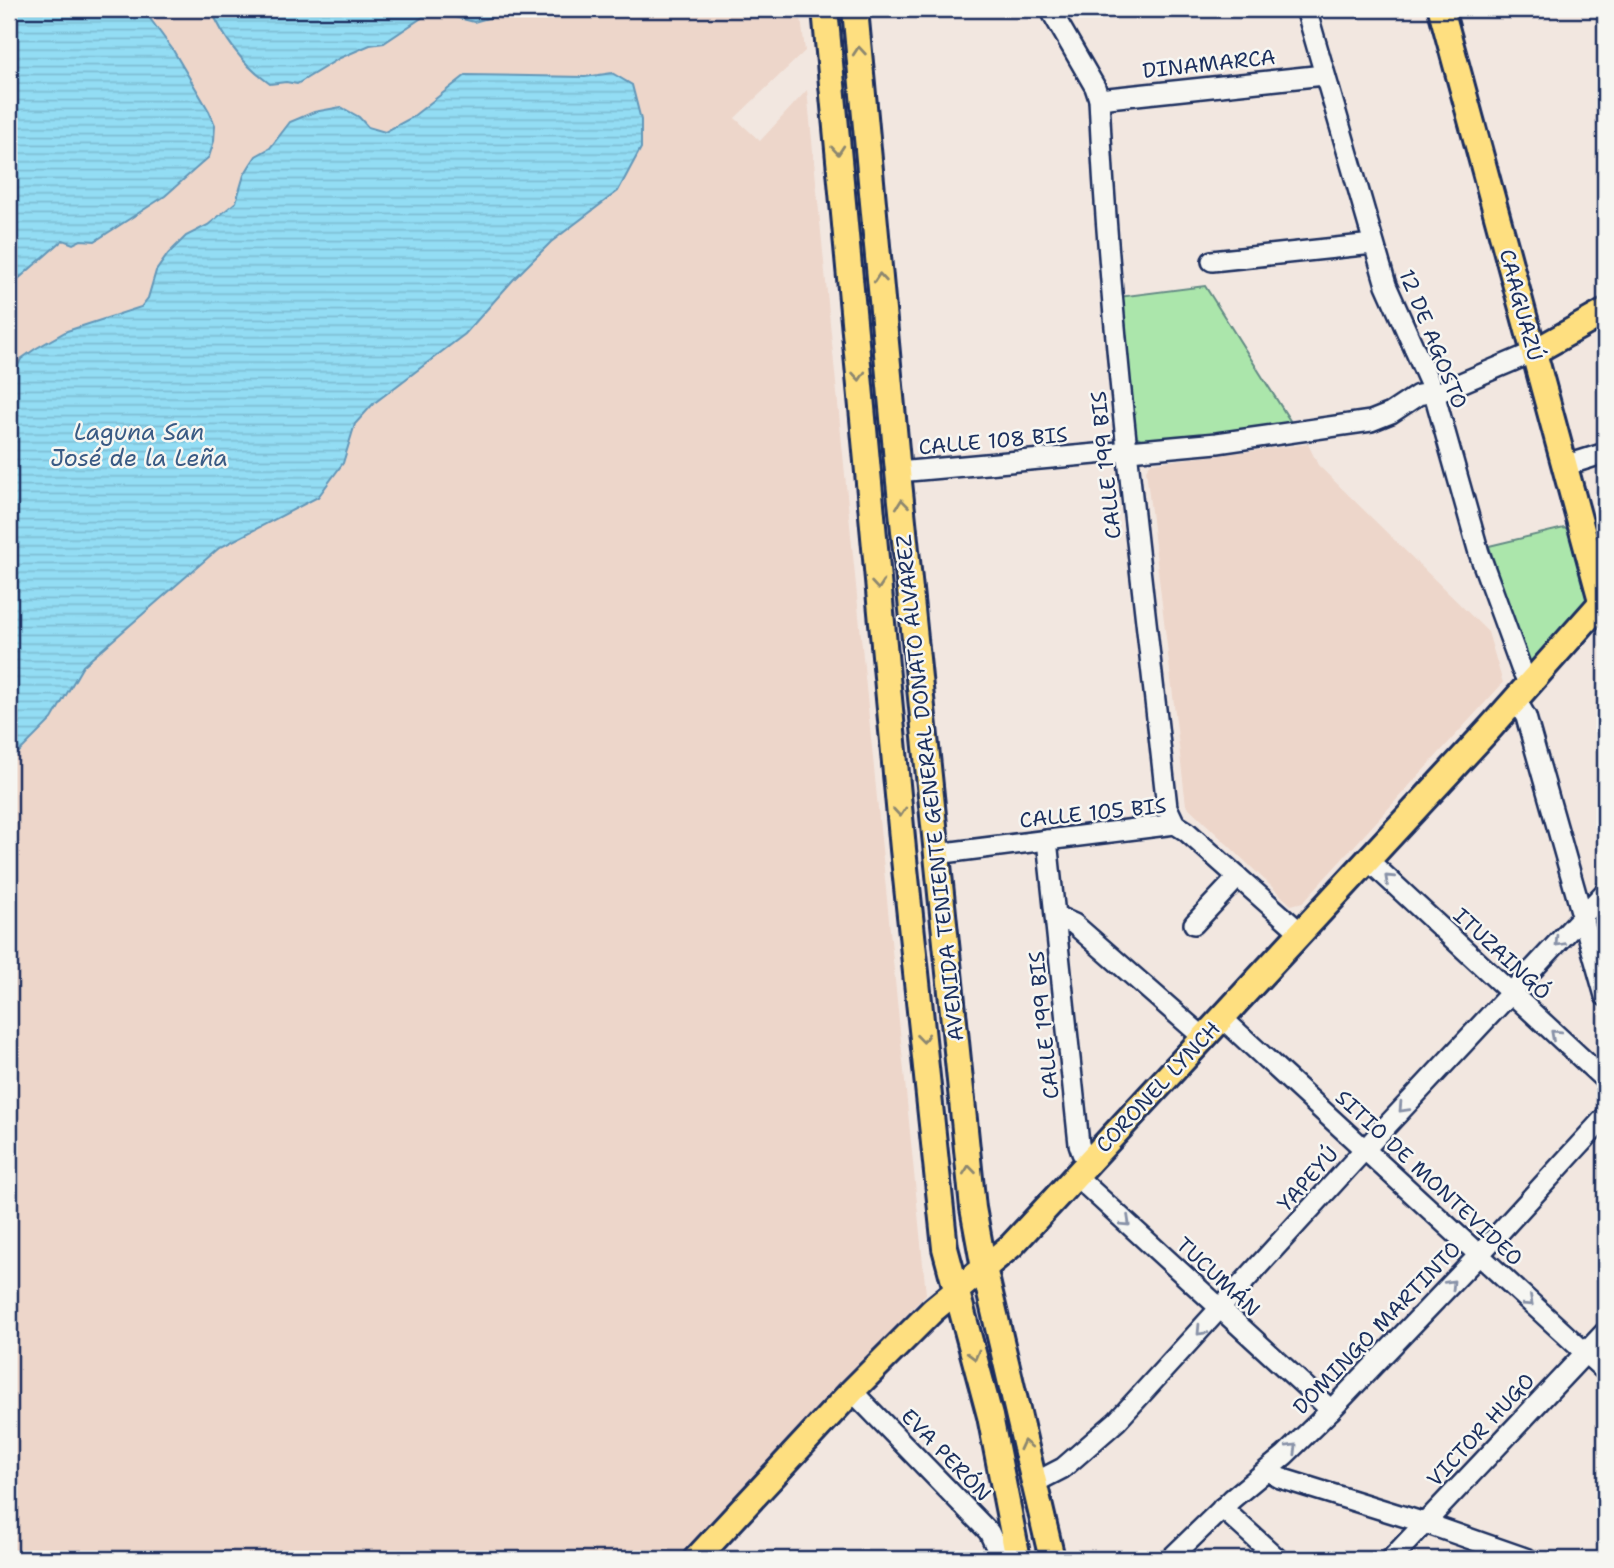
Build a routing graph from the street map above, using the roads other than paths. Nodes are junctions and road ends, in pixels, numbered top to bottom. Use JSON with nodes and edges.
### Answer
{"nodes":[{"id":1,"x":825,"y":9,"type":"edge"},
{"id":2,"x":855,"y":9,"type":"edge"},
{"id":3,"x":1050,"y":9,"type":"edge"},
{"id":4,"x":1306,"y":9,"type":"edge"},
{"id":5,"x":1441,"y":9,"type":"edge"},
{"id":6,"x":1324,"y":75,"type":"junction"},
{"id":7,"x":1099,"y":99,"type":"junction"},
{"id":8,"x":1373,"y":244,"type":"junction"},
{"id":9,"x":1212,"y":261,"type":"dead end"},
{"id":10,"x":1605,"y":312,"type":"edge"},
{"id":11,"x":1534,"y":352,"type":"junction"},
{"id":12,"x":1434,"y":393,"type":"junction"},
{"id":13,"x":1127,"y":451,"type":"junction"},
{"id":14,"x":1605,"y":453,"type":"edge"},
{"id":15,"x":1564,"y":466,"type":"junction"},
{"id":16,"x":898,"y":472,"type":"junction"},
{"id":17,"x":1604,"y":606,"type":"edge"},
{"id":18,"x":1522,"y":690,"type":"junction"},
{"id":19,"x":1175,"y":824,"type":"junction"},
{"id":20,"x":1047,"y":840,"type":"junction"},
{"id":21,"x":936,"y":854,"type":"junction"},
{"id":22,"x":1368,"y":860,"type":"junction"},
{"id":23,"x":1238,"y":877,"type":"junction"},
{"id":24,"x":1605,"y":892,"type":"edge"},
{"id":25,"x":1056,"y":916,"type":"junction"},
{"id":26,"x":1583,"y":917,"type":"junction"},
{"id":27,"x":1194,"y":924,"type":"dead end"},
{"id":28,"x":1300,"y":932,"type":"junction"},
{"id":29,"x":1511,"y":994,"type":"junction"},
{"id":30,"x":1605,"y":996,"type":"edge"},
{"id":31,"x":1222,"y":1018,"type":"junction"},
{"id":32,"x":1204,"y":1038,"type":"junction"},
{"id":33,"x":1605,"y":1080,"type":"edge"},
{"id":34,"x":1605,"y":1117,"type":"edge"},
{"id":35,"x":1365,"y":1149,"type":"junction"},
{"id":36,"x":1083,"y":1168,"type":"junction"},
{"id":37,"x":1478,"y":1256,"type":"junction"},
{"id":38,"x":984,"y":1268,"type":"junction"},
{"id":39,"x":957,"y":1289,"type":"junction"},
{"id":40,"x":1220,"y":1310,"type":"junction"},
{"id":41,"x":1605,"y":1332,"type":"edge"},
{"id":42,"x":1585,"y":1353,"type":"junction"},
{"id":43,"x":1605,"y":1371,"type":"edge"},
{"id":44,"x":852,"y":1391,"type":"junction"},
{"id":45,"x":1331,"y":1410,"type":"junction"},
{"id":46,"x":1268,"y":1471,"type":"junction"},
{"id":47,"x":1034,"y":1483,"type":"junction"},
{"id":48,"x":1222,"y":1507,"type":"junction"},
{"id":49,"x":1425,"y":1523,"type":"junction"},
{"id":50,"x":1005,"y":1546,"type":"edge"},
{"id":51,"x":696,"y":1559,"type":"edge"},
{"id":52,"x":1052,"y":1559,"type":"edge"},
{"id":53,"x":1170,"y":1559,"type":"edge"},
{"id":54,"x":1278,"y":1559,"type":"edge"},
{"id":55,"x":1391,"y":1559,"type":"edge"},
{"id":56,"x":1528,"y":1559,"type":"edge"}],
"edges":[{"from":1,"to":39,"type":"main road","name":"AVENIDA TENIENTE GENERAL DONATO ÁLVAREZ","one_way":true},
{"from":16,"to":2,"type":"main road","name":"AVENIDA TENIENTE GENERAL DONATO ÁLVAREZ","one_way":true},
{"from":3,"to":7,"type":"street"},
{"from":4,"to":6,"type":"street","name":"12 DE AGOSTO"},
{"from":5,"to":11,"type":"main road","name":"CAAGUAZÚ"},
{"from":6,"to":7,"type":"street","name":"DINAMARCA"},
{"from":6,"to":8,"type":"street","name":"12 DE AGOSTO"},
{"from":7,"to":13,"type":"street","name":"CALLE 199 BIS"},
{"from":8,"to":9,"type":"street"},
{"from":8,"to":12,"type":"street","name":"12 DE AGOSTO"},
{"from":10,"to":11,"type":"main road"},
{"from":11,"to":12,"type":"street","name":"CALLE 108 BIS"},
{"from":11,"to":15,"type":"main road","name":"CAAGUAZÚ"},
{"from":12,"to":13,"type":"street","name":"CALLE 108 BIS"},
{"from":12,"to":18,"type":"street","name":"12 DE AGOSTO"},
{"from":13,"to":16,"type":"street","name":"CALLE 108 BIS"},
{"from":13,"to":19,"type":"street","name":"CALLE 199 BIS"},
{"from":14,"to":15,"type":"street"},
{"from":15,"to":17,"type":"main road","name":"CAAGUAZÚ"},
{"from":21,"to":16,"type":"main road","name":"AVENIDA TENIENTE GENERAL DONATO ÁLVAREZ","one_way":true},
{"from":17,"to":18,"type":"main road","name":"CORONEL LYNCH"},
{"from":18,"to":22,"type":"main road","name":"CORONEL LYNCH"},
{"from":18,"to":26,"type":"street","name":"12 DE AGOSTO"},
{"from":19,"to":20,"type":"street","name":"CALLE 105 BIS"},
{"from":19,"to":23,"type":"street","name":"CALLE 105 BIS"},
{"from":20,"to":21,"type":"street","name":"CALLE 105 BIS"},
{"from":20,"to":25,"type":"street","name":"CALLE 199 BIS"},
{"from":38,"to":21,"type":"main road","name":"AVENIDA TENIENTE GENERAL DONATO ÁLVAREZ","one_way":true},
{"from":22,"to":28,"type":"main road","name":"CORONEL LYNCH"},
{"from":29,"to":22,"type":"street","name":"ITUZAINGÓ","one_way":true},
{"from":23,"to":27,"type":"street"},
{"from":23,"to":28,"type":"street","name":"CALLE 105 BIS"},
{"from":24,"to":26,"type":"street","name":"YAPEYÚ"},
{"from":25,"to":32,"type":"street"},
{"from":25,"to":36,"type":"street","name":"CALLE 199 BIS"},
{"from":26,"to":29,"type":"street","name":"YAPEYÚ","one_way":true},
{"from":26,"to":30,"type":"street","name":"12 DE AGOSTO"},
{"from":28,"to":31,"type":"main road","name":"CORONEL LYNCH"},
{"from":33,"to":29,"type":"street","name":"ITUZAINGÓ","one_way":true},
{"from":29,"to":35,"type":"street","name":"YAPEYÚ","one_way":true},
{"from":31,"to":32,"type":"main road","name":"CORONEL LYNCH"},
{"from":31,"to":35,"type":"street","name":"SITIO DE MONTEVIDEO"},
{"from":32,"to":36,"type":"main road","name":"CORONEL LYNCH"},
{"from":34,"to":37,"type":"street","name":"DOMINGO MARTINTO"},
{"from":35,"to":37,"type":"street","name":"SITIO DE MONTEVIDEO"},
{"from":35,"to":40,"type":"street","name":"YAPEYÚ"},
{"from":36,"to":38,"type":"main road","name":"CORONEL LYNCH"},
{"from":36,"to":40,"type":"street","name":"TUCUMÁN","one_way":true},
{"from":37,"to":42,"type":"street","name":"SITIO DE MONTEVIDEO","one_way":true},
{"from":45,"to":37,"type":"street","name":"DOMINGO MARTINTO","one_way":true},
{"from":38,"to":39,"type":"main road","name":"CORONEL LYNCH"},
{"from":47,"to":38,"type":"main road","name":"AVENIDA TENIENTE GENERAL DONATO ÁLVAREZ","one_way":true},
{"from":39,"to":44,"type":"main road","name":"CORONEL LYNCH"},
{"from":39,"to":50,"type":"main road","name":"AVENIDA TENIENTE GENERAL DONATO ÁLVAREZ","one_way":true},
{"from":40,"to":45,"type":"street","name":"TUCUMÁN"},
{"from":40,"to":47,"type":"street","name":"YAPEYÚ","one_way":true},
{"from":41,"to":42,"type":"street","name":"VICTOR HUGO"},
{"from":42,"to":43,"type":"street","name":"SITIO DE MONTEVIDEO"},
{"from":42,"to":49,"type":"street","name":"VICTOR HUGO"},
{"from":44,"to":50,"type":"street","name":"EVA PERÓN"},
{"from":44,"to":51,"type":"main road","name":"CORONEL LYNCH"},
{"from":46,"to":45,"type":"street","name":"DOMINGO MARTINTO","one_way":true},
{"from":46,"to":48,"type":"street","name":"DOMINGO MARTINTO"},
{"from":46,"to":49,"type":"street"},
{"from":47,"to":52,"type":"main road","name":"AVENIDA TENIENTE GENERAL DONATO ÁLVAREZ"},
{"from":48,"to":53,"type":"street","name":"DOMINGO MARTINTO"},
{"from":48,"to":54,"type":"street"},
{"from":49,"to":55,"type":"street","name":"VICTOR HUGO"},
{"from":49,"to":56,"type":"street"}]}
